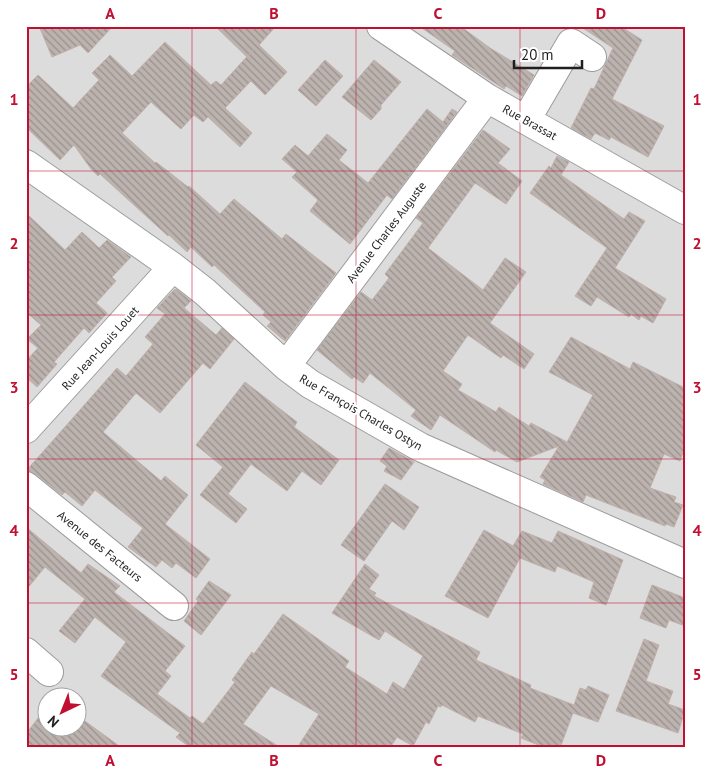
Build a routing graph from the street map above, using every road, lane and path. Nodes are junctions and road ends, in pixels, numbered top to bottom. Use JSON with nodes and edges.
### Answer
{"nodes":[{"id":1,"x":381,"y":26,"type":"edge"},
{"id":2,"x":592,"y":58,"type":"dead end"},
{"id":3,"x":487,"y":98,"type":"junction"},
{"id":4,"x":526,"y":120,"type":"junction"},
{"id":5,"x":26,"y":164,"type":"edge"},
{"id":6,"x":685,"y":210,"type":"edge"},
{"id":7,"x":173,"y":267,"type":"junction"},
{"id":8,"x":286,"y":366,"type":"junction"},
{"id":9,"x":26,"y":429,"type":"edge"},
{"id":10,"x":26,"y":486,"type":"edge"},
{"id":11,"x":685,"y":564,"type":"edge"},
{"id":12,"x":174,"y":606,"type":"dead end"},
{"id":13,"x":26,"y":652,"type":"edge"},
{"id":14,"x":49,"y":672,"type":"dead end"}],
"edges":[{"from":1,"to":3,"type":"street","name":"Rue Brassat"},
{"from":2,"to":4,"type":"street"},
{"from":3,"to":4,"type":"street","name":"Rue Brassat"},
{"from":3,"to":8,"type":"street","name":"Avenue Charles Auguste"},
{"from":4,"to":6,"type":"street","name":"Rue Brassat"},
{"from":5,"to":7,"type":"street","name":"Rue François Charles Ostyn"},
{"from":7,"to":8,"type":"street","name":"Rue François Charles Ostyn"},
{"from":7,"to":9,"type":"street","name":"Rue Jean-Louis Louet"},
{"from":8,"to":11,"type":"street","name":"Rue François Charles Ostyn"},
{"from":10,"to":12,"type":"street","name":"Avenue des Facteurs"},
{"from":13,"to":14,"type":"street"}]}
